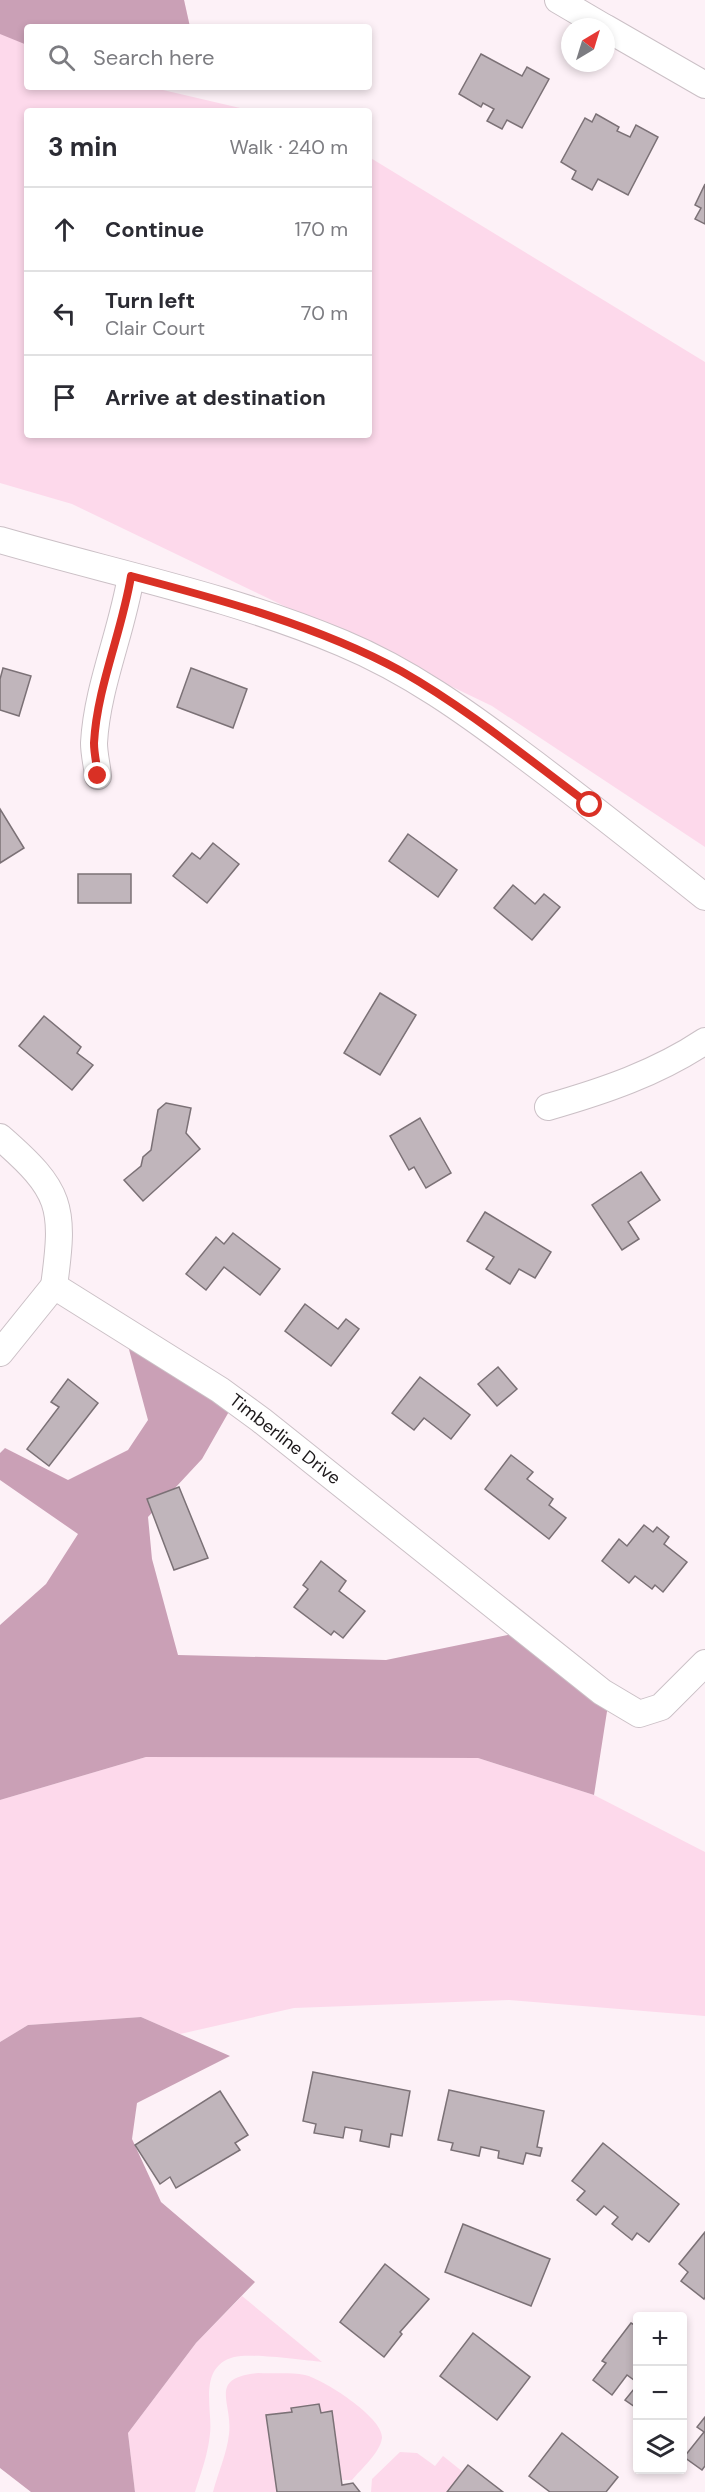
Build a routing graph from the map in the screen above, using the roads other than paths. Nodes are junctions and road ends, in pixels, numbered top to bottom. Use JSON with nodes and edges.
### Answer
{"nodes":[{"id":1,"x":558,"y":0,"type":"edge"},
{"id":2,"x":589,"y":18,"type":"edge"},
{"id":3,"x":615,"y":33,"type":"edge"},
{"id":4,"x":705,"y":85,"type":"edge"},
{"id":5,"x":0,"y":540,"type":"edge"},
{"id":6,"x":131,"y":576,"type":"junction"},
{"id":7,"x":98,"y":776,"type":"dead end"},
{"id":8,"x":705,"y":897,"type":"edge"},
{"id":9,"x":705,"y":1041,"type":"edge"},
{"id":10,"x":548,"y":1107,"type":"dead end"},
{"id":11,"x":0,"y":1137,"type":"edge"},
{"id":12,"x":54,"y":1286,"type":"junction"},
{"id":13,"x":0,"y":1353,"type":"edge"},
{"id":14,"x":705,"y":1664,"type":"edge"}],
"edges":[{"from":1,"to":2,"type":"street"},
{"from":3,"to":4,"type":"street"},
{"from":5,"to":6,"type":"street"},
{"from":6,"to":7,"type":"street"},
{"from":6,"to":8,"type":"street"},
{"from":9,"to":10,"type":"street"},
{"from":11,"to":12,"type":"street"},
{"from":12,"to":13,"type":"street"},
{"from":12,"to":14,"type":"street","name":"Timberline Drive"}]}
